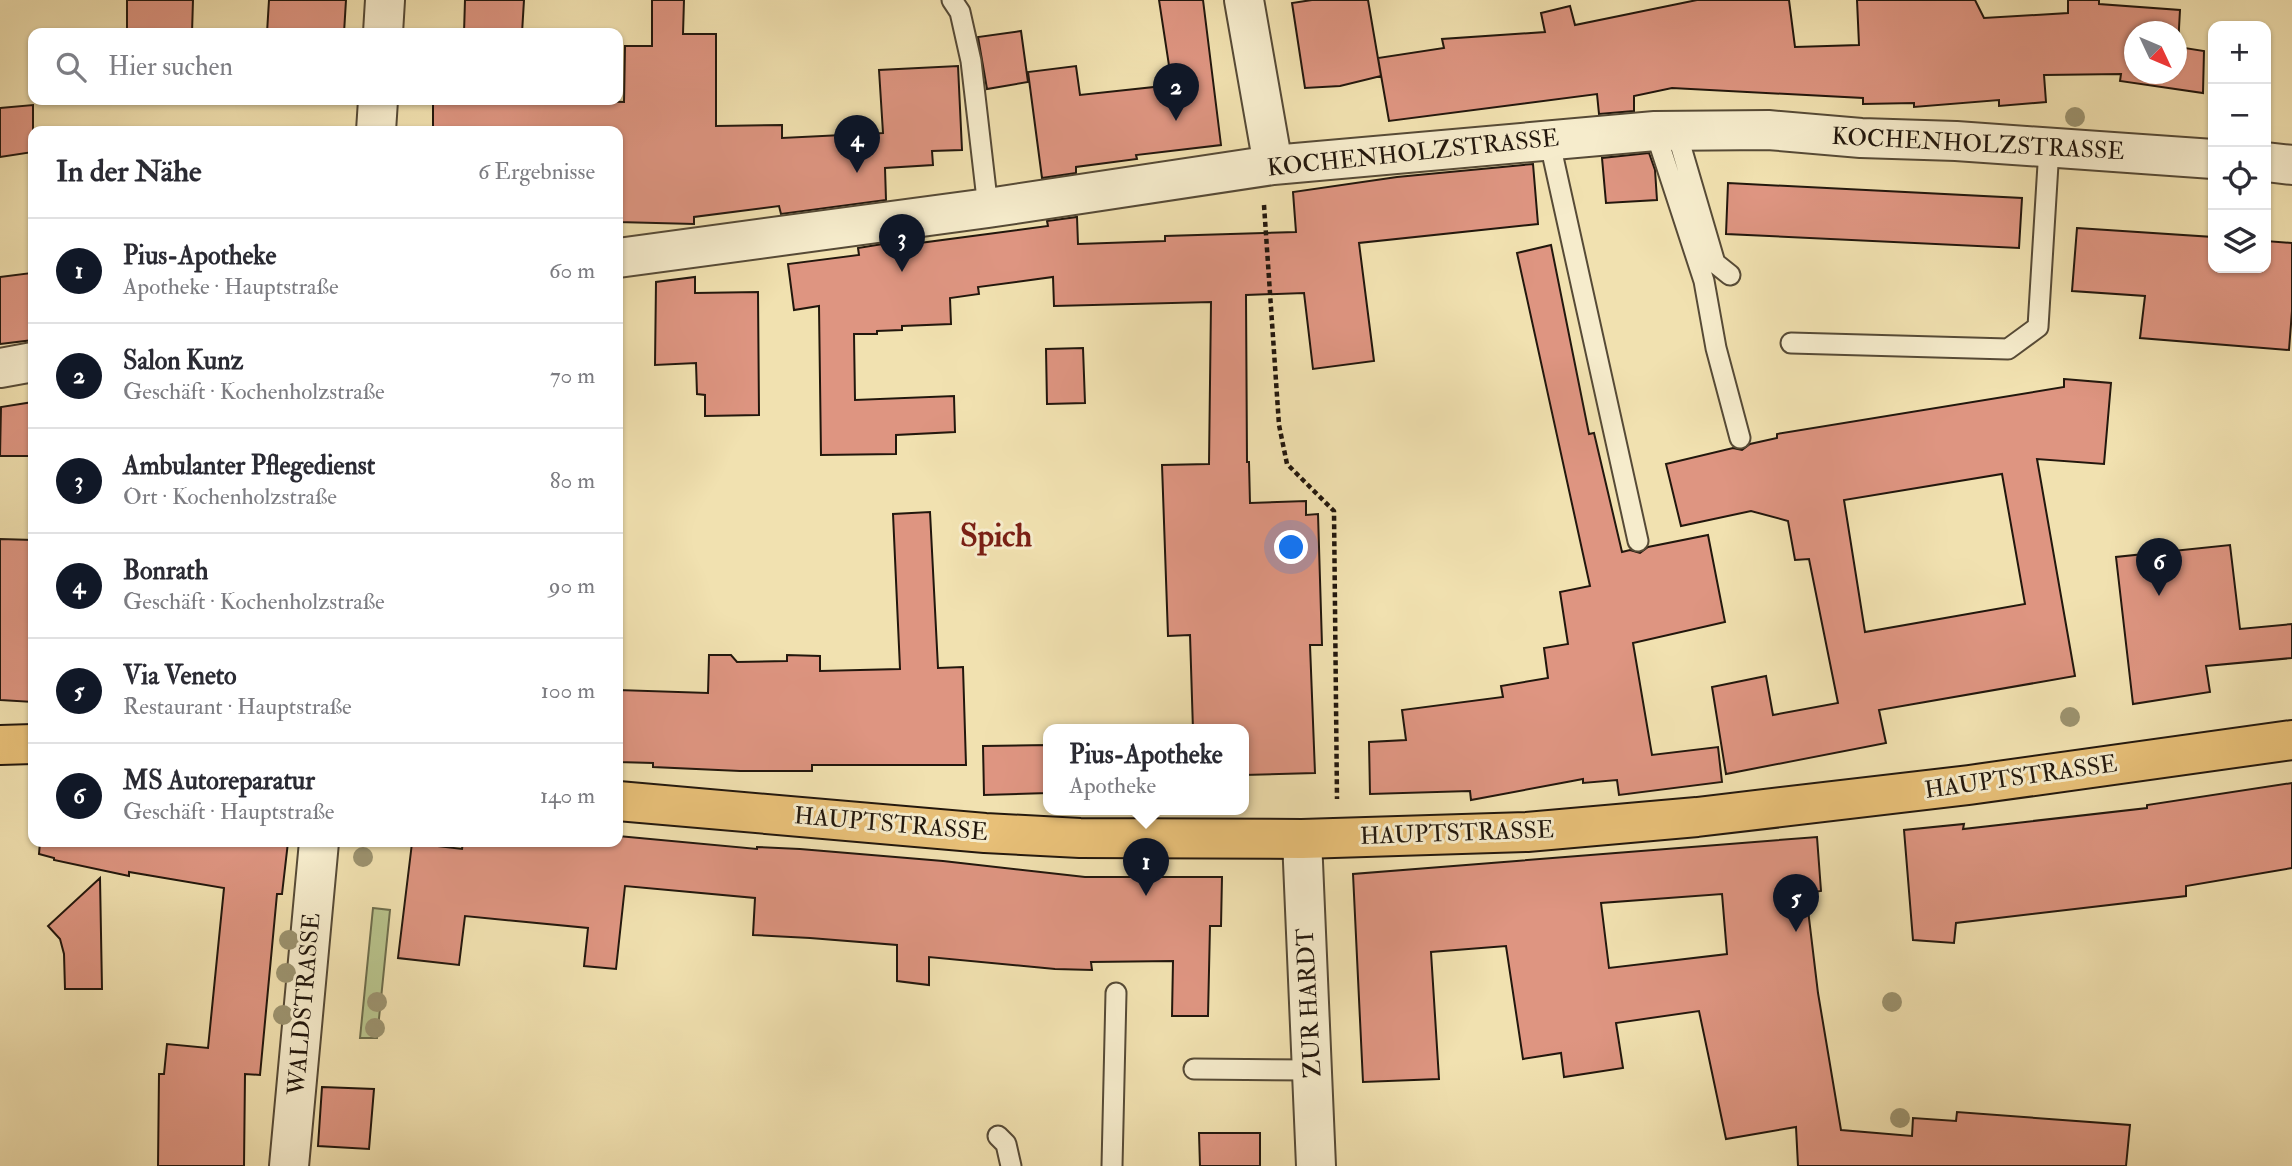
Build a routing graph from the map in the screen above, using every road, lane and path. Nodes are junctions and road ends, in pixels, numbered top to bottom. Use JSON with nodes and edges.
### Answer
{"nodes":[{"id":1,"x":385,"y":0,"type":"edge"},
{"id":2,"x":952,"y":0,"type":"edge"},
{"id":3,"x":1244,"y":0,"type":"edge"},
{"id":4,"x":383,"y":28,"type":"edge"},
{"id":5,"x":378,"y":105,"type":"edge"},
{"id":6,"x":376,"y":126,"type":"edge"},
{"id":7,"x":1665,"y":130,"type":"junction"},
{"id":8,"x":1549,"y":139,"type":"junction"},
{"id":9,"x":2049,"y":148,"type":"junction"},
{"id":10,"x":2208,"y":159,"type":"edge"},
{"id":11,"x":2271,"y":163,"type":"edge"},
{"id":12,"x":1273,"y":165,"type":"junction"},
{"id":13,"x":2292,"y":165,"type":"edge"},
{"id":14,"x":988,"y":208,"type":"junction"},
{"id":15,"x":623,"y":257,"type":"edge"},
{"id":16,"x":1730,"y":275,"type":"dead end"},
{"id":17,"x":1791,"y":343,"type":"dead end"},
{"id":18,"x":28,"y":363,"type":"edge"},
{"id":19,"x":0,"y":368,"type":"edge"},
{"id":20,"x":1740,"y":438,"type":"dead end"},
{"id":21,"x":1638,"y":541,"type":"dead end"},
{"id":22,"x":2292,"y":740,"type":"edge"},
{"id":23,"x":28,"y":744,"type":"edge"},
{"id":24,"x":0,"y":745,"type":"edge"},
{"id":25,"x":623,"y":801,"type":"edge"},
{"id":26,"x":1320,"y":839,"type":"junction"},
{"id":27,"x":319,"y":847,"type":"edge"},
{"id":28,"x":1116,"y":993,"type":"dead end"},
{"id":29,"x":1194,"y":1069,"type":"dead end"},
{"id":30,"x":1312,"y":1070,"type":"junction"},
{"id":31,"x":998,"y":1136,"type":"dead end"},
{"id":32,"x":289,"y":1166,"type":"edge"},
{"id":33,"x":1011,"y":1166,"type":"edge"},
{"id":34,"x":1112,"y":1166,"type":"edge"},
{"id":35,"x":1316,"y":1166,"type":"edge"}],
"edges":[{"from":1,"to":4,"type":"street"},
{"from":2,"to":14,"type":"lane"},
{"from":3,"to":12,"type":"street"},
{"from":5,"to":6,"type":"street"},
{"from":7,"to":8,"type":"street","name":"KOCHENHOLZSTRASSE"},
{"from":7,"to":9,"type":"street","name":"KOCHENHOLZSTRASSE"},
{"from":7,"to":16,"type":"lane"},
{"from":7,"to":20,"type":"lane"},
{"from":8,"to":12,"type":"street","name":"KOCHENHOLZSTRASSE"},
{"from":8,"to":21,"type":"lane"},
{"from":9,"to":10,"type":"street","name":"KOCHENHOLZSTRASSE"},
{"from":9,"to":17,"type":"lane"},
{"from":11,"to":13,"type":"street"},
{"from":12,"to":14,"type":"street","name":"KOCHENHOLZSTRASSE"},
{"from":12,"to":26,"type":"path"},
{"from":14,"to":15,"type":"street","name":"KOCHENHOLZSTRASSE"},
{"from":18,"to":19,"type":"street"},
{"from":22,"to":26,"type":"main road","name":"HAUPTSTRASSE"},
{"from":23,"to":24,"type":"main road"},
{"from":25,"to":26,"type":"main road","name":"HAUPTSTRASSE"},
{"from":26,"to":30,"type":"street","name":"ZUR HARDT"},
{"from":27,"to":32,"type":"street","name":"WALDSTRASSE"},
{"from":28,"to":34,"type":"lane"},
{"from":29,"to":30,"type":"lane"},
{"from":30,"to":35,"type":"street","name":"ZUR HARDT"},
{"from":31,"to":33,"type":"lane"}]}
